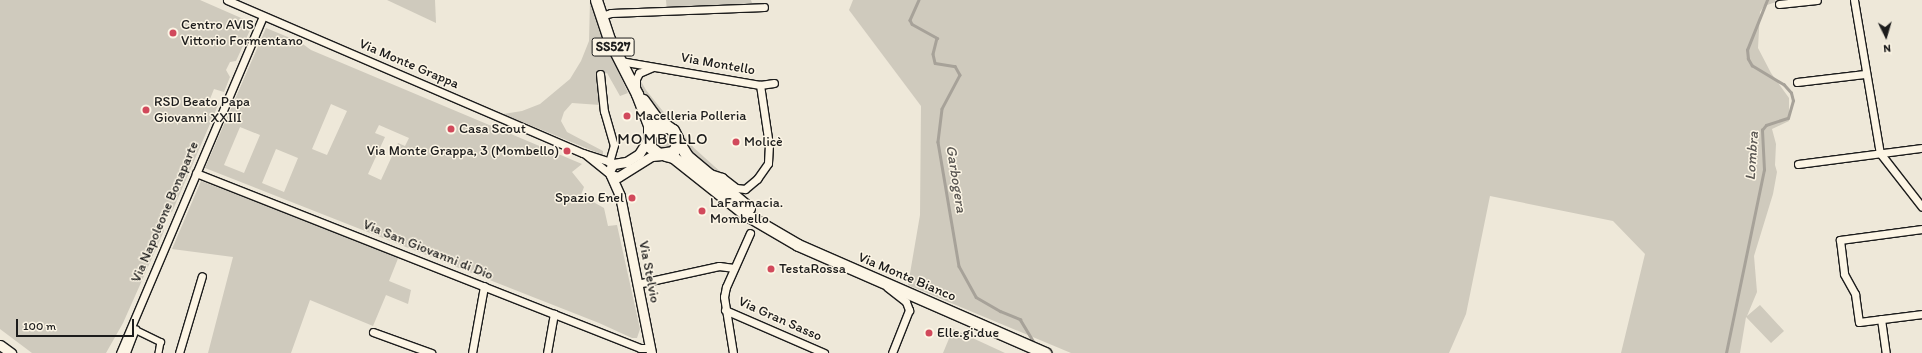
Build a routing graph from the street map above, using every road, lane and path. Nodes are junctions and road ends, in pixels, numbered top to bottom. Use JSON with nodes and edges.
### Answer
{"nodes":[{"id":1,"x":227,"y":0,"type":"edge"},
{"id":2,"x":596,"y":0,"type":"edge"},
{"id":3,"x":1817,"y":0,"type":"edge"},
{"id":4,"x":1854,"y":0,"type":"edge"},
{"id":5,"x":1779,"y":4,"type":"dead end"},
{"id":6,"x":764,"y":7,"type":"dead end"},
{"id":7,"x":264,"y":16,"type":"junction"},
{"id":8,"x":601,"y":16,"type":"junction"},
{"id":9,"x":620,"y":60,"type":"junction"},
{"id":10,"x":658,"y":67,"type":"junction"},
{"id":11,"x":600,"y":74,"type":"dead end"},
{"id":12,"x":1865,"y":74,"type":"junction"},
{"id":13,"x":1797,"y":82,"type":"dead end"},
{"id":14,"x":774,"y":83,"type":"dead end"},
{"id":15,"x":760,"y":85,"type":"junction"},
{"id":16,"x":636,"y":92,"type":"junction"},
{"id":17,"x":668,"y":127,"type":"junction"},
{"id":18,"x":649,"y":138,"type":"junction"},
{"id":19,"x":678,"y":141,"type":"junction"},
{"id":20,"x":1922,"y":148,"type":"edge"},
{"id":21,"x":581,"y":152,"type":"junction"},
{"id":22,"x":663,"y":155,"type":"junction"},
{"id":23,"x":1882,"y":156,"type":"junction"},
{"id":24,"x":613,"y":163,"type":"junction"},
{"id":25,"x":1798,"y":164,"type":"dead end"},
{"id":26,"x":630,"y":170,"type":"junction"},
{"id":27,"x":706,"y":172,"type":"junction"},
{"id":28,"x":196,"y":173,"type":"junction"},
{"id":29,"x":611,"y":175,"type":"junction"},
{"id":30,"x":620,"y":196,"type":"junction"},
{"id":31,"x":1922,"y":207,"type":"edge"},
{"id":32,"x":761,"y":222,"type":"junction"},
{"id":33,"x":1922,"y":229,"type":"edge"},
{"id":34,"x":750,"y":233,"type":"dead end"},
{"id":35,"x":734,"y":268,"type":"junction"},
{"id":36,"x":202,"y":276,"type":"dead end"},
{"id":37,"x":637,"y":284,"type":"junction"},
{"id":38,"x":884,"y":284,"type":"junction"},
{"id":39,"x":484,"y":286,"type":"junction"},
{"id":40,"x":725,"y":310,"type":"junction"},
{"id":41,"x":554,"y":314,"type":"junction"},
{"id":42,"x":1922,"y":314,"type":"edge"},
{"id":43,"x":1880,"y":319,"type":"junction"},
{"id":44,"x":373,"y":332,"type":"dead end"},
{"id":45,"x":0,"y":345,"type":"edge"},
{"id":46,"x":651,"y":350,"type":"edge"},
{"id":47,"x":11,"y":353,"type":"edge"},
{"id":48,"x":120,"y":353,"type":"edge"},
{"id":49,"x":127,"y":353,"type":"edge"},
{"id":50,"x":159,"y":353,"type":"edge"},
{"id":51,"x":179,"y":353,"type":"edge"},
{"id":52,"x":431,"y":353,"type":"edge"},
{"id":53,"x":472,"y":353,"type":"edge"},
{"id":54,"x":547,"y":353,"type":"edge"},
{"id":55,"x":733,"y":353,"type":"edge"},
{"id":56,"x":824,"y":353,"type":"edge"},
{"id":57,"x":892,"y":353,"type":"edge"},
{"id":58,"x":1045,"y":353,"type":"edge"},
{"id":59,"x":1886,"y":353,"type":"edge"}],
"edges":[{"from":1,"to":7,"type":"street","name":"Via Monte Grappa"},
{"from":2,"to":8,"type":"main road","number":"SS527"},
{"from":3,"to":5,"type":"street"},
{"from":4,"to":12,"type":"street"},
{"from":6,"to":8,"type":"street"},
{"from":7,"to":21,"type":"street","name":"Via Monte Grappa"},
{"from":7,"to":28,"type":"street","name":"Via Napoleone Bonaparte"},
{"from":8,"to":9,"type":"main road","number":"SS527"},
{"from":9,"to":10,"type":"street","name":"Via Montello"},
{"from":9,"to":16,"type":"main road","number":"SS527"},
{"from":10,"to":15,"type":"street","name":"Via Montello"},
{"from":10,"to":16,"type":"street","name":"Via Montello"},
{"from":11,"to":24,"type":"street"},
{"from":12,"to":13,"type":"street"},
{"from":12,"to":23,"type":"street"},
{"from":14,"to":15,"type":"street","name":"Via Montello"},
{"from":15,"to":27,"type":"street"},
{"from":16,"to":17,"type":"main road"},
{"from":16,"to":18,"type":"main road"},
{"from":17,"to":18,"type":"main road"},
{"from":17,"to":19,"type":"main road"},
{"from":18,"to":22,"type":"main road"},
{"from":18,"to":24,"type":"street"},
{"from":19,"to":22,"type":"main road"},
{"from":19,"to":27,"type":"main road","name":"Via Monte Bianco"},
{"from":20,"to":23,"type":"street"},
{"from":21,"to":24,"type":"street","name":"Via Monte Grappa"},
{"from":21,"to":29,"type":"street","name":"Via Monte Grappa"},
{"from":22,"to":26,"type":"street"},
{"from":22,"to":32,"type":"main road","name":"Via Monte Bianco"},
{"from":23,"to":25,"type":"street"},
{"from":23,"to":31,"type":"street"},
{"from":24,"to":29,"type":"street"},
{"from":26,"to":29,"type":"street"},
{"from":26,"to":30,"type":"street","name":"Via Stelvio"},
{"from":27,"to":32,"type":"main road","name":"Via Monte Bianco"},
{"from":28,"to":39,"type":"street","name":"Via San Giovanni di Dio"},
{"from":28,"to":48,"type":"street","name":"Via Napoleone Bonaparte"},
{"from":29,"to":30,"type":"street","name":"Via Stelvio"},
{"from":30,"to":37,"type":"street","name":"Via Stelvio"},
{"from":32,"to":38,"type":"main road","name":"Via Monte Bianco"},
{"from":33,"to":43,"type":"street"},
{"from":34,"to":35,"type":"street"},
{"from":35,"to":37,"type":"street"},
{"from":35,"to":40,"type":"street"},
{"from":36,"to":51,"type":"street"},
{"from":37,"to":46,"type":"street","name":"Via Stelvio"},
{"from":38,"to":57,"type":"street"},
{"from":38,"to":58,"type":"main road","name":"Via Monte Bianco"},
{"from":39,"to":41,"type":"street","name":"Via San Giovanni di Dio"},
{"from":39,"to":53,"type":"street"},
{"from":40,"to":55,"type":"street"},
{"from":40,"to":56,"type":"street","name":"Via Gran Sasso"},
{"from":41,"to":46,"type":"street","name":"Via San Giovanni di Dio"},
{"from":41,"to":54,"type":"street"},
{"from":42,"to":43,"type":"street"},
{"from":43,"to":59,"type":"street"},
{"from":44,"to":52,"type":"street"},
{"from":45,"to":47,"type":"street"},
{"from":49,"to":50,"type":"street"}]}
